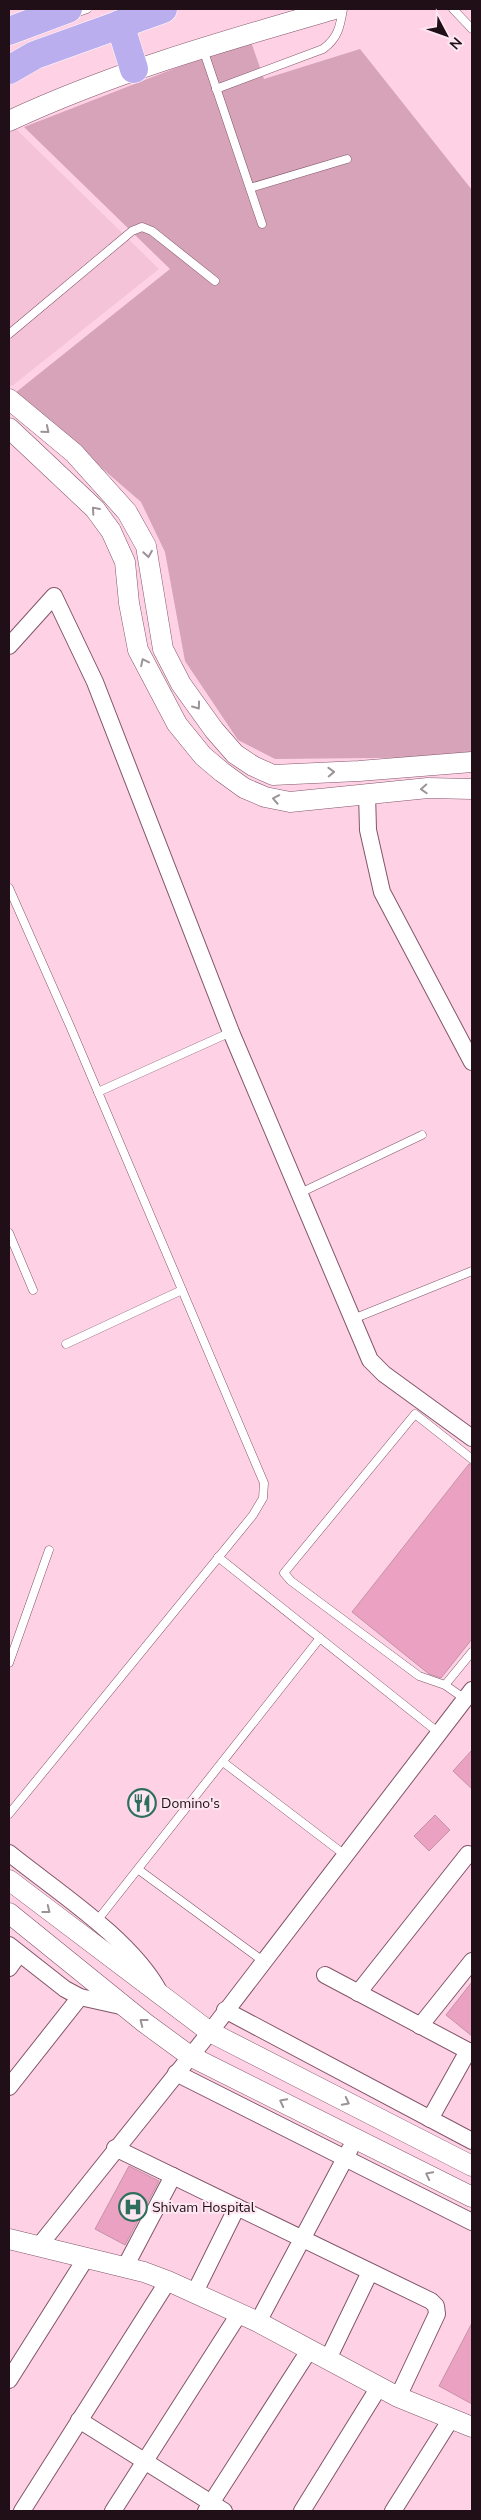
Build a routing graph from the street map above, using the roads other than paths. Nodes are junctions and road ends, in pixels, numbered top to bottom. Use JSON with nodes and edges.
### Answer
{"nodes":[{"id":1,"x":87,"y":9,"type":"edge"},
{"id":2,"x":163,"y":9,"type":"edge"},
{"id":3,"x":335,"y":9,"type":"edge"},
{"id":4,"x":343,"y":9,"type":"edge"},
{"id":5,"x":453,"y":9,"type":"edge"},
{"id":6,"x":59,"y":10,"type":"edge"},
{"id":7,"x":120,"y":24,"type":"junction"},
{"id":8,"x":472,"y":29,"type":"edge"},
{"id":9,"x":9,"y":30,"type":"edge"},
{"id":10,"x":9,"y":40,"type":"edge"},
{"id":11,"x":202,"y":47,"type":"junction"},
{"id":12,"x":9,"y":70,"type":"edge"},
{"id":13,"x":134,"y":70,"type":"junction"},
{"id":14,"x":216,"y":88,"type":"junction"},
{"id":15,"x":9,"y":121,"type":"edge"},
{"id":16,"x":347,"y":159,"type":"dead end"},
{"id":17,"x":250,"y":188,"type":"junction"},
{"id":18,"x":262,"y":224,"type":"dead end"},
{"id":19,"x":215,"y":281,"type":"dead end"},
{"id":20,"x":9,"y":334,"type":"edge"},
{"id":21,"x":9,"y":399,"type":"edge"},
{"id":22,"x":9,"y":428,"type":"edge"},
{"id":23,"x":9,"y":646,"type":"edge"},
{"id":24,"x":472,"y":762,"type":"edge"},
{"id":25,"x":472,"y":789,"type":"edge"},
{"id":26,"x":367,"y":793,"type":"junction"},
{"id":27,"x":9,"y":888,"type":"edge"},
{"id":28,"x":231,"y":1032,"type":"junction"},
{"id":29,"x":472,"y":1062,"type":"edge"},
{"id":30,"x":98,"y":1092,"type":"junction"},
{"id":31,"x":422,"y":1135,"type":"dead end"},
{"id":32,"x":300,"y":1193,"type":"junction"},
{"id":33,"x":9,"y":1232,"type":"edge"},
{"id":34,"x":472,"y":1271,"type":"edge"},
{"id":35,"x":33,"y":1290,"type":"dead end"},
{"id":36,"x":182,"y":1290,"type":"junction"},
{"id":37,"x":353,"y":1318,"type":"junction"},
{"id":38,"x":66,"y":1344,"type":"dead end"},
{"id":39,"x":472,"y":1438,"type":"edge"},
{"id":40,"x":472,"y":1460,"type":"edge"},
{"id":41,"x":48,"y":1550,"type":"dead end"},
{"id":42,"x":218,"y":1557,"type":"junction"},
{"id":43,"x":320,"y":1638,"type":"junction"},
{"id":44,"x":472,"y":1652,"type":"edge"},
{"id":45,"x":9,"y":1663,"type":"edge"},
{"id":46,"x":445,"y":1686,"type":"junction"},
{"id":47,"x":469,"y":1694,"type":"edge"},
{"id":48,"x":439,"y":1733,"type":"junction"},
{"id":49,"x":223,"y":1762,"type":"junction"},
{"id":50,"x":9,"y":1814,"type":"edge"},
{"id":51,"x":9,"y":1853,"type":"edge"},
{"id":52,"x":468,"y":1854,"type":"dead end"},
{"id":53,"x":345,"y":1855,"type":"junction"},
{"id":54,"x":139,"y":1870,"type":"junction"},
{"id":55,"x":9,"y":1880,"type":"edge"},
{"id":56,"x":9,"y":1914,"type":"edge"},
{"id":57,"x":96,"y":1922,"type":"junction"},
{"id":58,"x":14,"y":1949,"type":"edge"},
{"id":59,"x":472,"y":1960,"type":"edge"},
{"id":60,"x":263,"y":1961,"type":"junction"},
{"id":61,"x":9,"y":1968,"type":"edge"},
{"id":62,"x":325,"y":1975,"type":"dead end"},
{"id":63,"x":358,"y":1993,"type":"junction"},
{"id":64,"x":80,"y":1997,"type":"junction"},
{"id":65,"x":164,"y":2000,"type":"junction"},
{"id":66,"x":125,"y":2007,"type":"junction"},
{"id":67,"x":225,"y":2010,"type":"junction"},
{"id":68,"x":420,"y":2026,"type":"junction"},
{"id":69,"x":210,"y":2032,"type":"junction"},
{"id":70,"x":470,"y":2052,"type":"edge"},
{"id":71,"x":190,"y":2056,"type":"junction"},
{"id":72,"x":176,"y":2073,"type":"junction"},
{"id":73,"x":9,"y":2087,"type":"edge"},
{"id":74,"x":430,"y":2119,"type":"junction"},
{"id":75,"x":355,"y":2138,"type":"junction"},
{"id":76,"x":472,"y":2141,"type":"edge"},
{"id":77,"x":115,"y":2148,"type":"junction"},
{"id":78,"x":345,"y":2158,"type":"junction"},
{"id":79,"x":472,"y":2166,"type":"edge"},
{"id":80,"x":173,"y":2176,"type":"junction"},
{"id":81,"x":472,"y":2197,"type":"edge"},
{"id":82,"x":237,"y":2207,"type":"junction"},
{"id":83,"x":472,"y":2222,"type":"edge"},
{"id":84,"x":302,"y":2238,"type":"junction"},
{"id":85,"x":9,"y":2239,"type":"edge"},
{"id":86,"x":39,"y":2246,"type":"junction"},
{"id":87,"x":86,"y":2258,"type":"junction"},
{"id":88,"x":125,"y":2267,"type":"junction"},
{"id":89,"x":370,"y":2272,"type":"junction"},
{"id":90,"x":168,"y":2281,"type":"junction"},
{"id":91,"x":195,"y":2292,"type":"junction"},
{"id":92,"x":239,"y":2314,"type":"junction"},
{"id":93,"x":258,"y":2322,"type":"junction"},
{"id":94,"x":310,"y":2349,"type":"junction"},
{"id":95,"x":328,"y":2359,"type":"junction"},
{"id":96,"x":9,"y":2380,"type":"edge"},
{"id":97,"x":379,"y":2387,"type":"junction"},
{"id":98,"x":398,"y":2397,"type":"junction"},
{"id":99,"x":451,"y":2419,"type":"junction"},
{"id":100,"x":79,"y":2420,"type":"junction"},
{"id":101,"x":472,"y":2427,"type":"edge"},
{"id":102,"x":144,"y":2462,"type":"junction"},
{"id":103,"x":214,"y":2509,"type":"edge"},
{"id":104,"x":22,"y":2511,"type":"edge"},
{"id":105,"x":113,"y":2511,"type":"edge"},
{"id":106,"x":302,"y":2511,"type":"edge"},
{"id":107,"x":393,"y":2511,"type":"edge"}],
"edges":[{"from":1,"to":10,"type":"lane"},
{"from":2,"to":7,"type":"highway"},
{"from":3,"to":11,"type":"street"},
{"from":4,"to":14,"type":"lane"},
{"from":5,"to":8,"type":"lane"},
{"from":6,"to":9,"type":"highway"},
{"from":7,"to":12,"type":"highway"},
{"from":7,"to":13,"type":"highway"},
{"from":11,"to":13,"type":"street"},
{"from":11,"to":14,"type":"lane"},
{"from":13,"to":15,"type":"street"},
{"from":14,"to":17,"type":"lane"},
{"from":16,"to":17,"type":"lane"},
{"from":17,"to":18,"type":"lane"},
{"from":19,"to":20,"type":"lane"},
{"from":21,"to":24,"type":"street","one_way":true},
{"from":26,"to":22,"type":"street","one_way":true},
{"from":23,"to":28,"type":"street"},
{"from":25,"to":26,"type":"street","one_way":true},
{"from":26,"to":29,"type":"street"},
{"from":27,"to":30,"type":"lane"},
{"from":28,"to":30,"type":"lane"},
{"from":28,"to":32,"type":"street"},
{"from":30,"to":36,"type":"lane"},
{"from":31,"to":32,"type":"lane"},
{"from":32,"to":37,"type":"street"},
{"from":33,"to":35,"type":"lane"},
{"from":34,"to":37,"type":"lane"},
{"from":36,"to":38,"type":"lane"},
{"from":36,"to":42,"type":"lane"},
{"from":37,"to":39,"type":"street"},
{"from":40,"to":46,"type":"lane"},
{"from":41,"to":45,"type":"lane"},
{"from":42,"to":43,"type":"lane"},
{"from":42,"to":50,"type":"lane"},
{"from":43,"to":48,"type":"lane"},
{"from":43,"to":49,"type":"lane"},
{"from":44,"to":46,"type":"lane"},
{"from":46,"to":47,"type":"lane"},
{"from":47,"to":48,"type":"street"},
{"from":48,"to":53,"type":"street"},
{"from":49,"to":53,"type":"lane"},
{"from":49,"to":54,"type":"lane"},
{"from":51,"to":57,"type":"street"},
{"from":52,"to":63,"type":"street"},
{"from":53,"to":60,"type":"street"},
{"from":54,"to":57,"type":"lane"},
{"from":54,"to":60,"type":"lane"},
{"from":55,"to":65,"type":"street","one_way":true},
{"from":56,"to":66,"type":"street"},
{"from":57,"to":65,"type":"street"},
{"from":58,"to":61,"type":"street"},
{"from":58,"to":64,"type":"street"},
{"from":59,"to":68,"type":"street"},
{"from":60,"to":67,"type":"street"},
{"from":62,"to":63,"type":"street"},
{"from":63,"to":68,"type":"street"},
{"from":64,"to":66,"type":"street"},
{"from":64,"to":73,"type":"street"},
{"from":65,"to":69,"type":"street"},
{"from":71,"to":66,"type":"street","one_way":true},
{"from":67,"to":69,"type":"street"},
{"from":67,"to":74,"type":"street"},
{"from":68,"to":70,"type":"street"},
{"from":69,"to":71,"type":"street"},
{"from":69,"to":79,"type":"street","one_way":true},
{"from":70,"to":74,"type":"street"},
{"from":71,"to":72,"type":"street"},
{"from":75,"to":71,"type":"street","one_way":true},
{"from":72,"to":77,"type":"street"},
{"from":72,"to":78,"type":"street"},
{"from":74,"to":76,"type":"street"},
{"from":75,"to":78,"type":"street"},
{"from":81,"to":75,"type":"street","one_way":true},
{"from":77,"to":80,"type":"street"},
{"from":77,"to":86,"type":"street"},
{"from":78,"to":83,"type":"street"},
{"from":78,"to":84,"type":"street"},
{"from":80,"to":82,"type":"street"},
{"from":80,"to":88,"type":"street"},
{"from":82,"to":84,"type":"street"},
{"from":82,"to":91,"type":"street"},
{"from":84,"to":89,"type":"street"},
{"from":84,"to":93,"type":"street"},
{"from":85,"to":86,"type":"street"},
{"from":86,"to":87,"type":"street"},
{"from":87,"to":88,"type":"street"},
{"from":87,"to":96,"type":"street"},
{"from":88,"to":90,"type":"street"},
{"from":89,"to":95,"type":"street"},
{"from":89,"to":98,"type":"street"},
{"from":90,"to":91,"type":"street"},
{"from":90,"to":100,"type":"street"},
{"from":91,"to":92,"type":"street"},
{"from":92,"to":93,"type":"street"},
{"from":92,"to":102,"type":"street"},
{"from":93,"to":94,"type":"street"},
{"from":94,"to":95,"type":"street"},
{"from":94,"to":103,"type":"street"},
{"from":95,"to":97,"type":"street"},
{"from":97,"to":98,"type":"street"},
{"from":97,"to":106,"type":"street"},
{"from":98,"to":99,"type":"street"},
{"from":99,"to":101,"type":"street"},
{"from":99,"to":107,"type":"street"},
{"from":100,"to":102,"type":"street"},
{"from":100,"to":104,"type":"street"},
{"from":102,"to":103,"type":"street"},
{"from":102,"to":105,"type":"street"}]}
